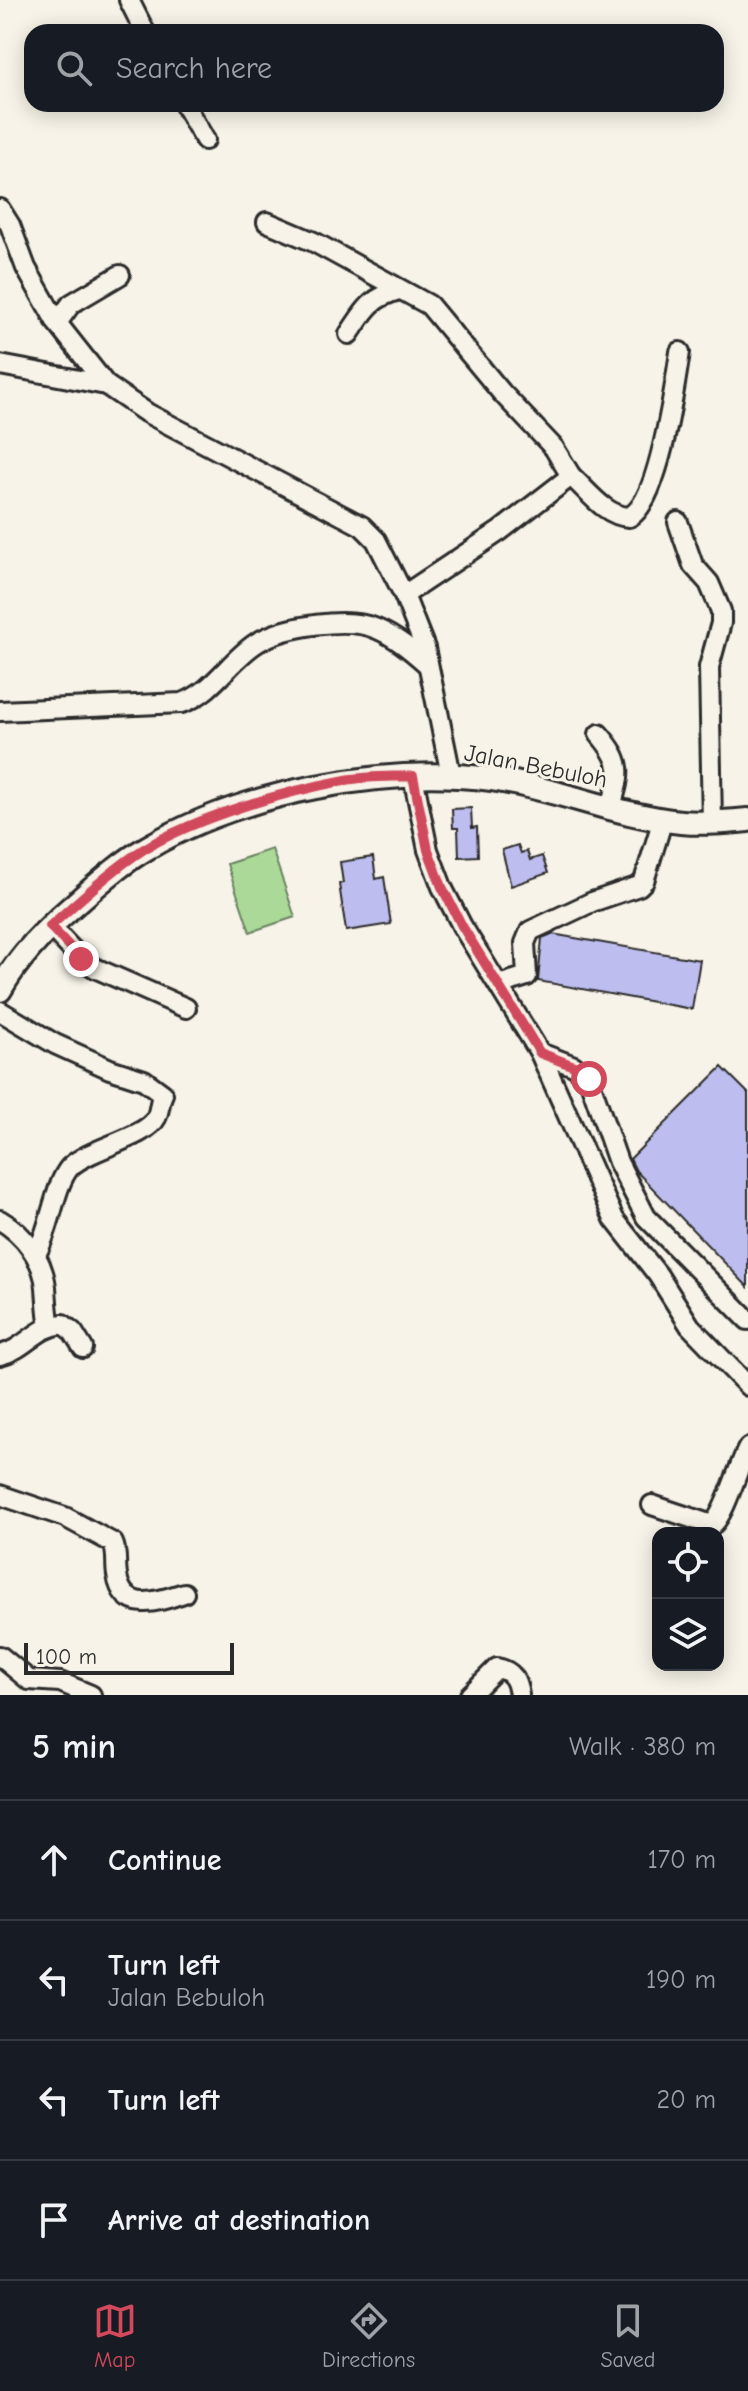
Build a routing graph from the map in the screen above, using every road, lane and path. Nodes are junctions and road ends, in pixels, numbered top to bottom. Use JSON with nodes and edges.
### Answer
{"nodes":[{"id":1,"x":129,"y":0,"type":"edge"},
{"id":2,"x":141,"y":24,"type":"edge"},
{"id":3,"x":189,"y":112,"type":"edge"},
{"id":4,"x":205,"y":140,"type":"dead end"},
{"id":5,"x":0,"y":209,"type":"edge"},
{"id":6,"x":267,"y":222,"type":"dead end"},
{"id":7,"x":120,"y":275,"type":"dead end"},
{"id":8,"x":399,"y":290,"type":"junction"},
{"id":9,"x":57,"y":323,"type":"junction"},
{"id":10,"x":349,"y":334,"type":"dead end"},
{"id":11,"x":680,"y":352,"type":"dead end"},
{"id":12,"x":0,"y":365,"type":"edge"},
{"id":13,"x":106,"y":385,"type":"junction"},
{"id":14,"x":571,"y":476,"type":"junction"},
{"id":15,"x":678,"y":522,"type":"dead end"},
{"id":16,"x":404,"y":595,"type":"junction"},
{"id":17,"x":427,"y":664,"type":"junction"},
{"id":18,"x":0,"y":711,"type":"edge"},
{"id":19,"x":599,"y":734,"type":"dead end"},
{"id":20,"x":451,"y":775,"type":"junction"},
{"id":21,"x":413,"y":776,"type":"junction"},
{"id":22,"x":611,"y":807,"type":"junction"},
{"id":23,"x":663,"y":819,"type":"junction"},
{"id":24,"x":748,"y":820,"type":"edge"},
{"id":25,"x":712,"y":823,"type":"junction"},
{"id":26,"x":50,"y":926,"type":"junction"},
{"id":27,"x":499,"y":985,"type":"junction"},
{"id":28,"x":0,"y":990,"type":"edge"},
{"id":29,"x":186,"y":1008,"type":"dead end"},
{"id":30,"x":0,"y":1011,"type":"edge"},
{"id":31,"x":540,"y":1053,"type":"junction"},
{"id":32,"x":0,"y":1220,"type":"edge"},
{"id":33,"x":36,"y":1254,"type":"junction"},
{"id":34,"x":748,"y":1320,"type":"edge"},
{"id":35,"x":50,"y":1326,"type":"junction"},
{"id":36,"x":83,"y":1348,"type":"dead end"},
{"id":37,"x":0,"y":1355,"type":"edge"},
{"id":38,"x":748,"y":1386,"type":"edge"},
{"id":39,"x":748,"y":1448,"type":"edge"},
{"id":40,"x":0,"y":1495,"type":"edge"},
{"id":41,"x":652,"y":1505,"type":"dead end"},
{"id":42,"x":184,"y":1593,"type":"dead end"},
{"id":43,"x":0,"y":1656,"type":"edge"},
{"id":44,"x":91,"y":1695,"type":"edge"},
{"id":45,"x":470,"y":1695,"type":"edge"},
{"id":46,"x":519,"y":1695,"type":"edge"}],
"edges":[{"from":1,"to":2,"type":"street"},
{"from":3,"to":4,"type":"street"},
{"from":5,"to":9,"type":"street"},
{"from":6,"to":8,"type":"street"},
{"from":7,"to":9,"type":"street"},
{"from":8,"to":10,"type":"street"},
{"from":8,"to":14,"type":"street"},
{"from":9,"to":13,"type":"street"},
{"from":11,"to":14,"type":"street"},
{"from":12,"to":13,"type":"street"},
{"from":13,"to":16,"type":"street"},
{"from":14,"to":16,"type":"street"},
{"from":15,"to":25,"type":"street"},
{"from":16,"to":17,"type":"street"},
{"from":17,"to":18,"type":"street"},
{"from":17,"to":20,"type":"street"},
{"from":19,"to":22,"type":"street"},
{"from":20,"to":21,"type":"main road","name":"Jalan Bebuloh"},
{"from":20,"to":22,"type":"main road","name":"Jalan Bebuloh"},
{"from":21,"to":26,"type":"main road","name":"Jalan Bebuloh"},
{"from":21,"to":27,"type":"street"},
{"from":22,"to":23,"type":"main road","name":"Jalan Bebuloh"},
{"from":23,"to":25,"type":"main road","name":"Jalan Bebuloh"},
{"from":23,"to":27,"type":"street"},
{"from":24,"to":25,"type":"main road","name":"Jalan Bebuloh"},
{"from":26,"to":28,"type":"main road","name":"Jalan Bebuloh"},
{"from":26,"to":29,"type":"street"},
{"from":27,"to":31,"type":"street"},
{"from":30,"to":33,"type":"street"},
{"from":31,"to":34,"type":"street"},
{"from":31,"to":38,"type":"street"},
{"from":32,"to":33,"type":"street"},
{"from":33,"to":35,"type":"street"},
{"from":35,"to":36,"type":"street"},
{"from":35,"to":37,"type":"street"},
{"from":39,"to":41,"type":"street"},
{"from":40,"to":42,"type":"street"},
{"from":43,"to":44,"type":"street"},
{"from":45,"to":46,"type":"street"}]}
